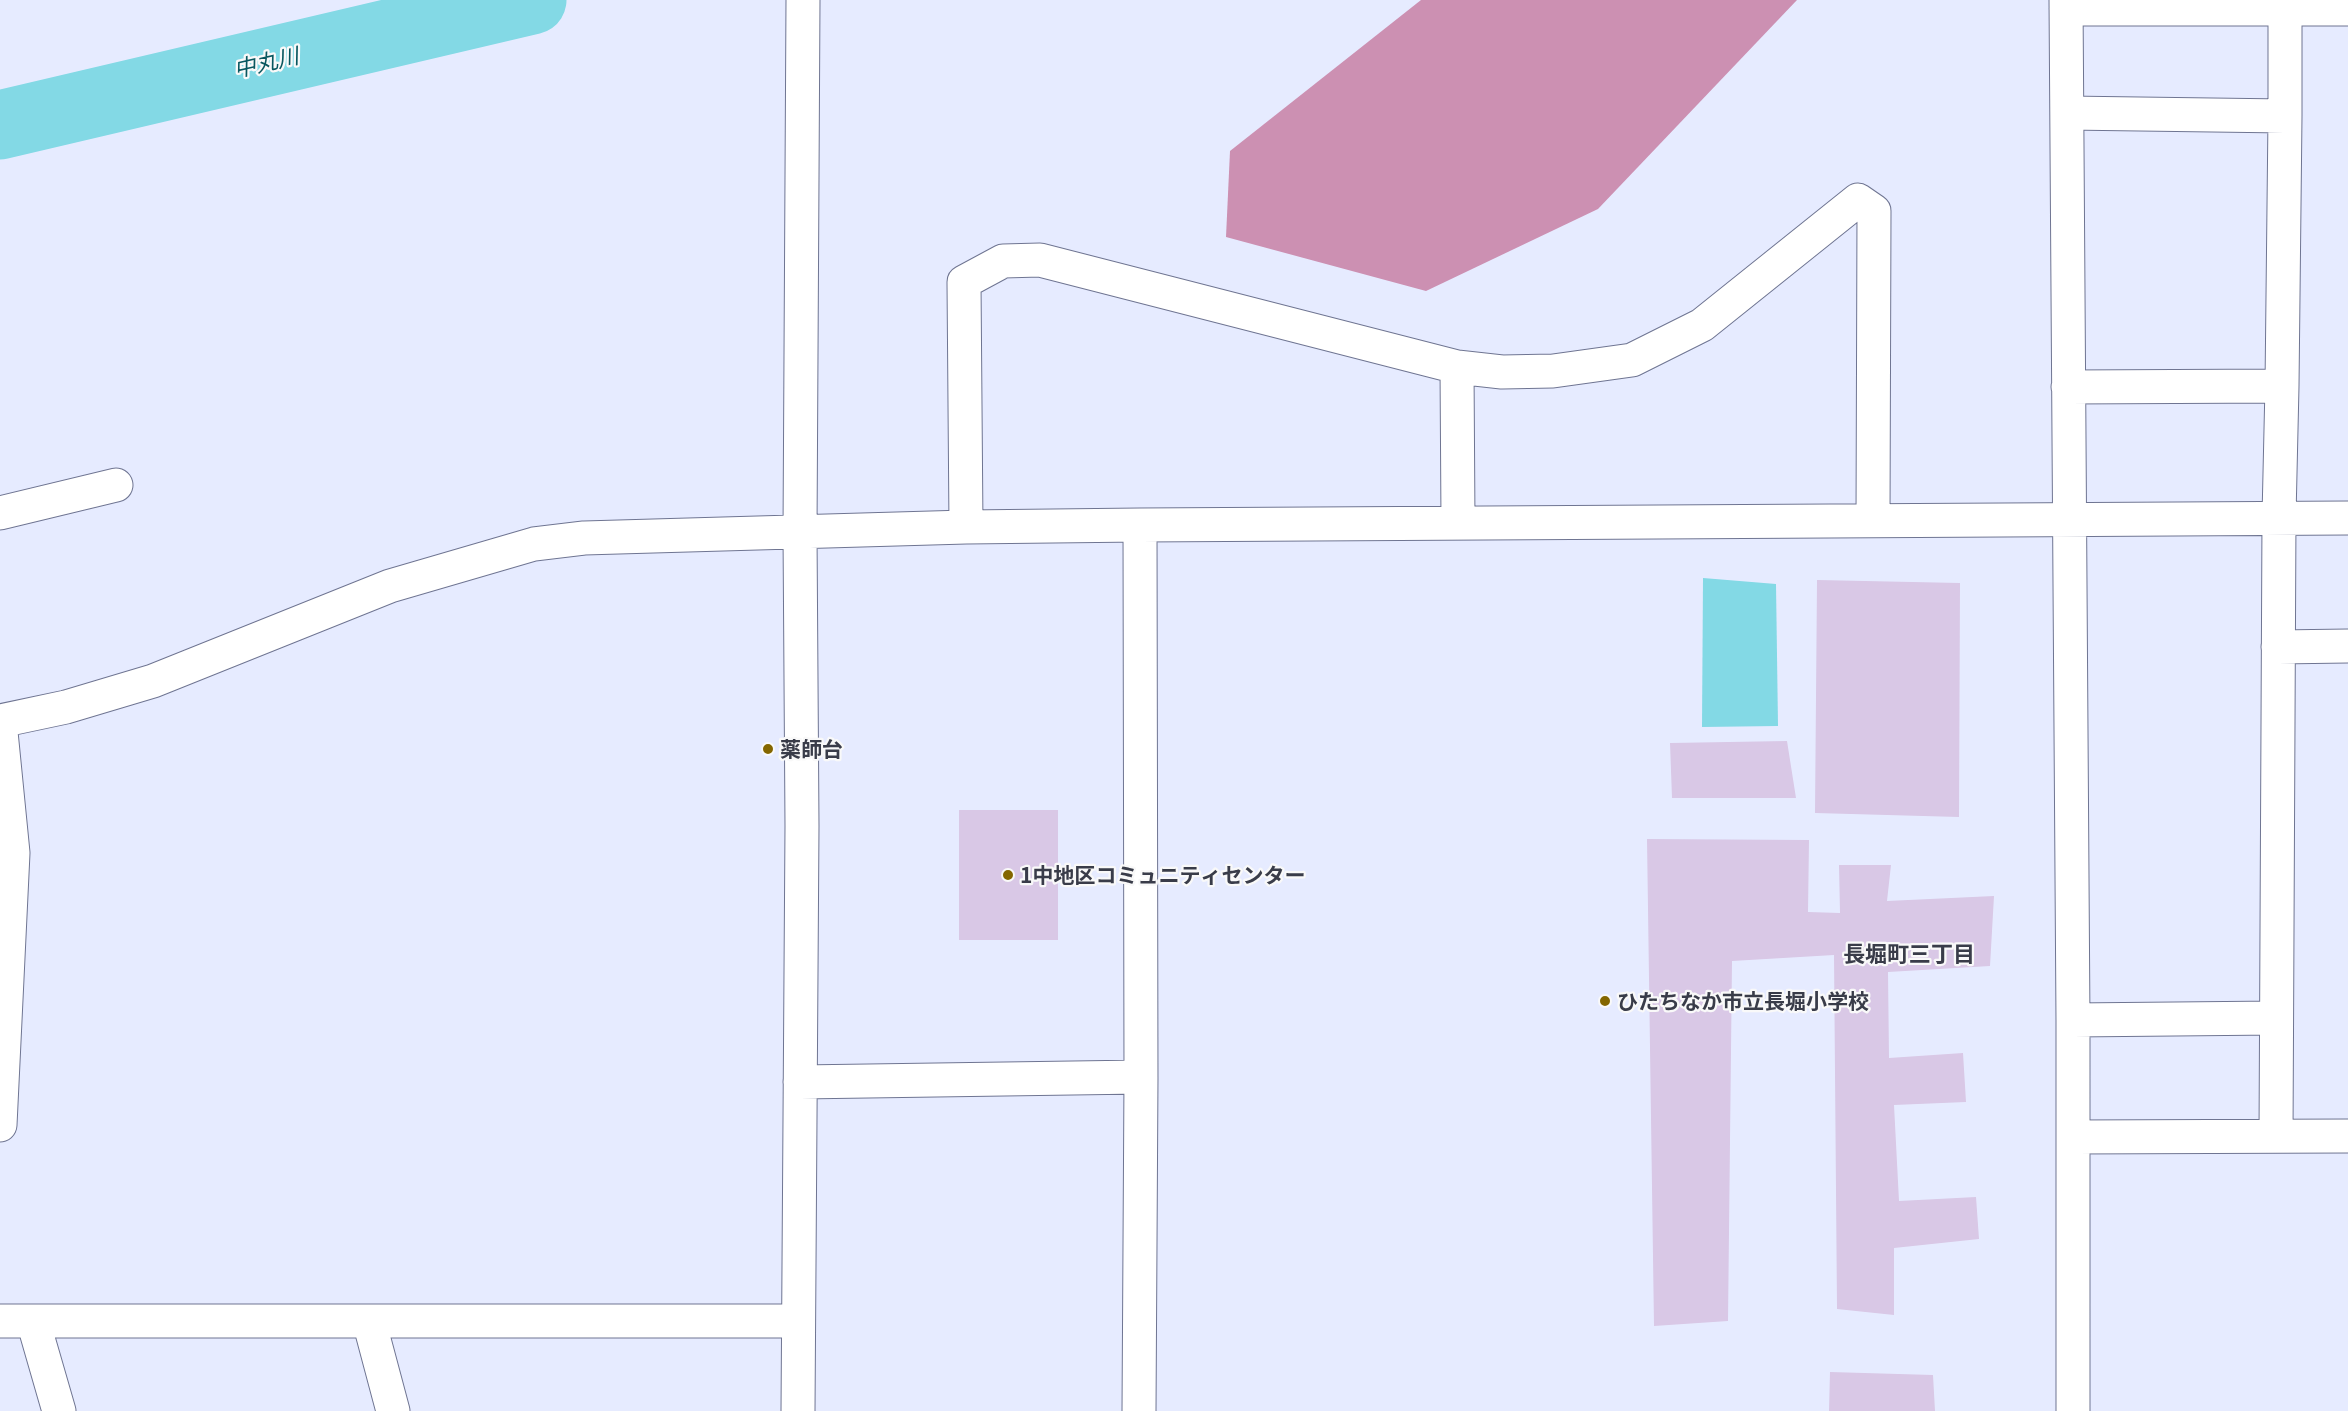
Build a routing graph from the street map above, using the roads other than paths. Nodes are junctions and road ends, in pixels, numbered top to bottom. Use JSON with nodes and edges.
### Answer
{"nodes":[{"id":1,"x":2066,"y":5,"type":"edge"},
{"id":2,"x":803,"y":8,"type":"edge"},
{"id":3,"x":2285,"y":9,"type":"junction"},
{"id":4,"x":2348,"y":9,"type":"edge"},
{"id":5,"x":2067,"y":113,"type":"junction"},
{"id":6,"x":2285,"y":116,"type":"junction"},
{"id":7,"x":1457,"y":367,"type":"junction"},
{"id":8,"x":2282,"y":386,"type":"junction"},
{"id":9,"x":2068,"y":387,"type":"junction"},
{"id":10,"x":116,"y":485,"type":"dead end"},
{"id":11,"x":0,"y":513,"type":"edge"},
{"id":12,"x":2279,"y":517,"type":"junction"},
{"id":13,"x":2348,"y":518,"type":"edge"},
{"id":14,"x":1873,"y":519,"type":"junction"},
{"id":15,"x":2068,"y":520,"type":"junction"},
{"id":16,"x":1458,"y":523,"type":"junction"},
{"id":17,"x":1140,"y":525,"type":"junction"},
{"id":18,"x":966,"y":527,"type":"junction"},
{"id":19,"x":800,"y":532,"type":"junction"},
{"id":20,"x":2348,"y":646,"type":"edge"},
{"id":21,"x":2278,"y":647,"type":"junction"},
{"id":22,"x":0,"y":721,"type":"edge"},
{"id":23,"x":2276,"y":1018,"type":"junction"},
{"id":24,"x":2073,"y":1020,"type":"junction"},
{"id":25,"x":1141,"y":1077,"type":"junction"},
{"id":26,"x":800,"y":1082,"type":"junction"},
{"id":27,"x":0,"y":1125,"type":"edge"},
{"id":28,"x":2276,"y":1136,"type":"junction"},
{"id":29,"x":2348,"y":1136,"type":"edge"},
{"id":30,"x":2073,"y":1137,"type":"junction"},
{"id":31,"x":0,"y":1321,"type":"edge"},
{"id":32,"x":33,"y":1321,"type":"junction"},
{"id":33,"x":369,"y":1321,"type":"junction"},
{"id":34,"x":798,"y":1321,"type":"junction"},
{"id":35,"x":59,"y":1411,"type":"edge"},
{"id":36,"x":393,"y":1411,"type":"edge"},
{"id":37,"x":798,"y":1411,"type":"edge"},
{"id":38,"x":1139,"y":1411,"type":"edge"},
{"id":39,"x":2073,"y":1411,"type":"edge"}],
"edges":[{"from":1,"to":3,"type":"street"},
{"from":1,"to":5,"type":"street"},
{"from":2,"to":19,"type":"street"},
{"from":3,"to":4,"type":"street"},
{"from":3,"to":6,"type":"street"},
{"from":5,"to":6,"type":"street"},
{"from":5,"to":9,"type":"street"},
{"from":6,"to":8,"type":"street"},
{"from":7,"to":14,"type":"street"},
{"from":7,"to":16,"type":"street"},
{"from":7,"to":18,"type":"street"},
{"from":8,"to":9,"type":"street"},
{"from":8,"to":12,"type":"street"},
{"from":9,"to":15,"type":"street"},
{"from":10,"to":11,"type":"street"},
{"from":12,"to":13,"type":"street"},
{"from":12,"to":15,"type":"street"},
{"from":12,"to":21,"type":"street"},
{"from":14,"to":15,"type":"street"},
{"from":14,"to":16,"type":"street"},
{"from":15,"to":24,"type":"street"},
{"from":16,"to":17,"type":"street"},
{"from":17,"to":18,"type":"street"},
{"from":17,"to":25,"type":"street"},
{"from":18,"to":19,"type":"street"},
{"from":19,"to":22,"type":"street"},
{"from":19,"to":26,"type":"street"},
{"from":20,"to":21,"type":"street"},
{"from":21,"to":23,"type":"street"},
{"from":22,"to":27,"type":"street"},
{"from":23,"to":24,"type":"street"},
{"from":23,"to":28,"type":"street"},
{"from":24,"to":30,"type":"street"},
{"from":25,"to":26,"type":"street"},
{"from":25,"to":38,"type":"street"},
{"from":26,"to":34,"type":"street"},
{"from":28,"to":29,"type":"street"},
{"from":28,"to":30,"type":"street"},
{"from":30,"to":39,"type":"street"},
{"from":31,"to":32,"type":"street"},
{"from":32,"to":33,"type":"street"},
{"from":32,"to":35,"type":"street"},
{"from":33,"to":34,"type":"street"},
{"from":33,"to":36,"type":"street"},
{"from":34,"to":37,"type":"street"}]}
